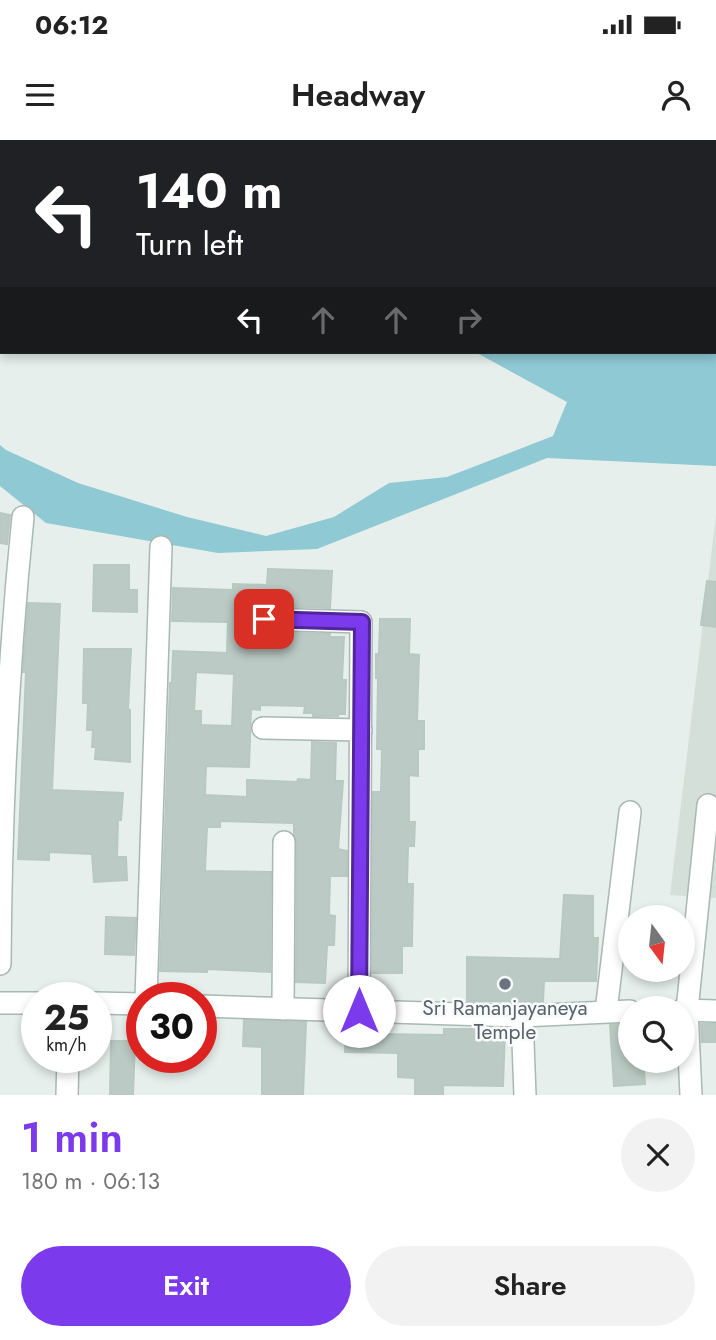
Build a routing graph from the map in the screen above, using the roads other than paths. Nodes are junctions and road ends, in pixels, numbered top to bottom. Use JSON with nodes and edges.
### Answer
{"nodes":[{"id":1,"x":23,"y":517,"type":"dead end"},
{"id":2,"x":161,"y":547,"type":"dead end"},
{"id":3,"x":9,"y":572,"type":"edge"},
{"id":4,"x":264,"y":619,"type":"dead end"},
{"id":5,"x":263,"y":728,"type":"dead end"},
{"id":6,"x":361,"y":730,"type":"junction"},
{"id":7,"x":708,"y":806,"type":"dead end"},
{"id":8,"x":630,"y":813,"type":"dead end"},
{"id":9,"x":284,"y":842,"type":"dead end"},
{"id":10,"x":0,"y":964,"type":"edge"},
{"id":11,"x":147,"y":982,"type":"edge"},
{"id":12,"x":687,"y":996,"type":"edge"},
{"id":13,"x":0,"y":1003,"type":"edge"},
{"id":14,"x":21,"y":1003,"type":"edge"},
{"id":15,"x":217,"y":1007,"type":"edge"},
{"id":16,"x":283,"y":1009,"type":"junction"},
{"id":17,"x":618,"y":1010,"type":"edge"},
{"id":18,"x":695,"y":1010,"type":"edge"},
{"id":19,"x":359,"y":1011,"type":"junction"},
{"id":20,"x":606,"y":1011,"type":"junction"},
{"id":21,"x":716,"y":1011,"type":"edge"},
{"id":22,"x":522,"y":1016,"type":"junction"},
{"id":23,"x":68,"y":1073,"type":"edge"},
{"id":24,"x":689,"y":1073,"type":"edge"},
{"id":25,"x":67,"y":1095,"type":"edge"},
{"id":26,"x":524,"y":1095,"type":"edge"},
{"id":27,"x":691,"y":1095,"type":"edge"}],
"edges":[{"from":1,"to":3,"type":"street"},
{"from":2,"to":11,"type":"street"},
{"from":3,"to":10,"type":"street"},
{"from":4,"to":6,"type":"street"},
{"from":5,"to":6,"type":"street"},
{"from":6,"to":19,"type":"street"},
{"from":7,"to":12,"type":"street"},
{"from":8,"to":20,"type":"street"},
{"from":9,"to":16,"type":"street"},
{"from":13,"to":14,"type":"street"},
{"from":15,"to":16,"type":"street"},
{"from":16,"to":19,"type":"street"},
{"from":17,"to":20,"type":"street"},
{"from":18,"to":21,"type":"street"},
{"from":19,"to":22,"type":"street"},
{"from":20,"to":22,"type":"street"},
{"from":22,"to":26,"type":"street"},
{"from":23,"to":25,"type":"street"},
{"from":24,"to":27,"type":"street"}]}
